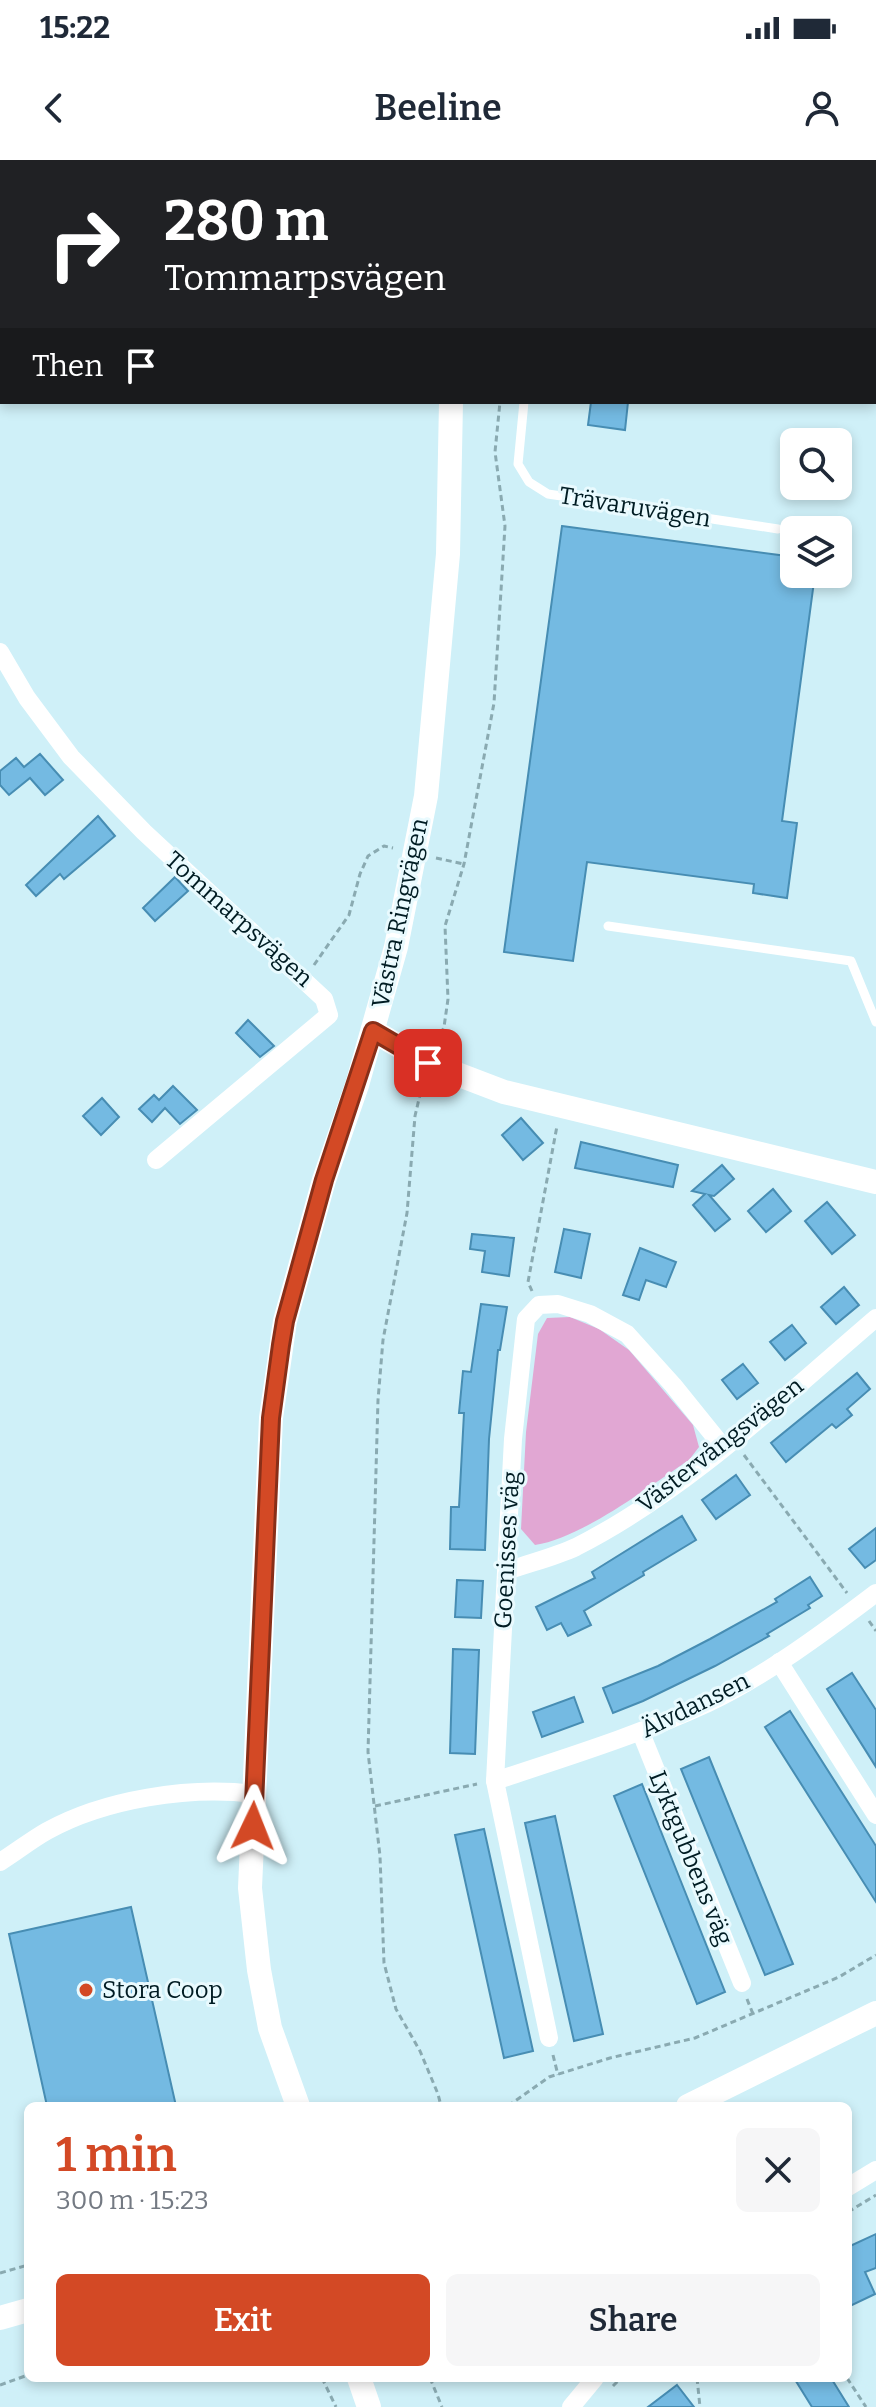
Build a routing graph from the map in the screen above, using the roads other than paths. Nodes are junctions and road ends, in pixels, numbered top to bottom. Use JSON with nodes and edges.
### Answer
{"nodes":[{"id":1,"x":451,"y":404,"type":"edge"},
{"id":2,"x":524,"y":404,"type":"edge"},
{"id":3,"x":778,"y":529,"type":"dead end"},
{"id":4,"x":0,"y":652,"type":"edge"},
{"id":5,"x":608,"y":926,"type":"dead end"},
{"id":6,"x":876,"y":1022,"type":"edge"},
{"id":7,"x":373,"y":1031,"type":"junction"},
{"id":8,"x":156,"y":1160,"type":"dead end"},
{"id":9,"x":876,"y":1182,"type":"edge"},
{"id":10,"x":876,"y":1318,"type":"edge"},
{"id":11,"x":728,"y":1444,"type":"junction"},
{"id":12,"x":507,"y":1571,"type":"junction"},
{"id":13,"x":876,"y":1593,"type":"edge"},
{"id":14,"x":779,"y":1662,"type":"junction"},
{"id":15,"x":641,"y":1733,"type":"junction"},
{"id":16,"x":495,"y":1781,"type":"junction"},
{"id":17,"x":254,"y":1794,"type":"junction"},
{"id":18,"x":876,"y":1815,"type":"edge"},
{"id":19,"x":0,"y":1862,"type":"edge"},
{"id":20,"x":742,"y":1983,"type":"dead end"},
{"id":21,"x":876,"y":2013,"type":"edge"},
{"id":22,"x":549,"y":2038,"type":"dead end"},
{"id":23,"x":292,"y":2099,"type":"edge"},
{"id":24,"x":696,"y":2102,"type":"edge"},
{"id":25,"x":876,"y":2170,"type":"edge"},
{"id":26,"x":852,"y":2185,"type":"edge"},
{"id":27,"x":24,"y":2311,"type":"edge"},
{"id":28,"x":0,"y":2318,"type":"edge"},
{"id":29,"x":360,"y":2382,"type":"edge"},
{"id":30,"x":592,"y":2382,"type":"edge"},
{"id":31,"x":369,"y":2407,"type":"edge"},
{"id":32,"x":571,"y":2407,"type":"edge"}],
"edges":[{"from":1,"to":7,"type":"main road","name":"Västra Ringvägen"},
{"from":2,"to":3,"type":"lane","name":"Trävaruvägen"},
{"from":4,"to":8,"type":"street","name":"Tommarpsvägen"},
{"from":5,"to":6,"type":"lane"},
{"from":7,"to":9,"type":"main road"},
{"from":7,"to":17,"type":"main road","name":"Västra Ringvägen"},
{"from":10,"to":11,"type":"street","name":"Västervångsvägen"},
{"from":11,"to":12,"type":"street","name":"Västervångsvägen"},
{"from":11,"to":12,"type":"street","name":"Goenisses väg"},
{"from":12,"to":16,"type":"street","name":"Goenisses väg"},
{"from":13,"to":14,"type":"street","name":"Älvdansen"},
{"from":14,"to":15,"type":"street","name":"Älvdansen"},
{"from":14,"to":18,"type":"street"},
{"from":15,"to":16,"type":"street","name":"Älvdansen"},
{"from":15,"to":20,"type":"street","name":"Lyktgubbens väg"},
{"from":16,"to":22,"type":"street","name":"Goenisses väg"},
{"from":17,"to":19,"type":"street"},
{"from":17,"to":23,"type":"main road","name":"Västra Ringvägen"},
{"from":21,"to":24,"type":"main road"},
{"from":25,"to":26,"type":"street"},
{"from":27,"to":28,"type":"main road"},
{"from":29,"to":31,"type":"main road"},
{"from":30,"to":32,"type":"street"}]}
